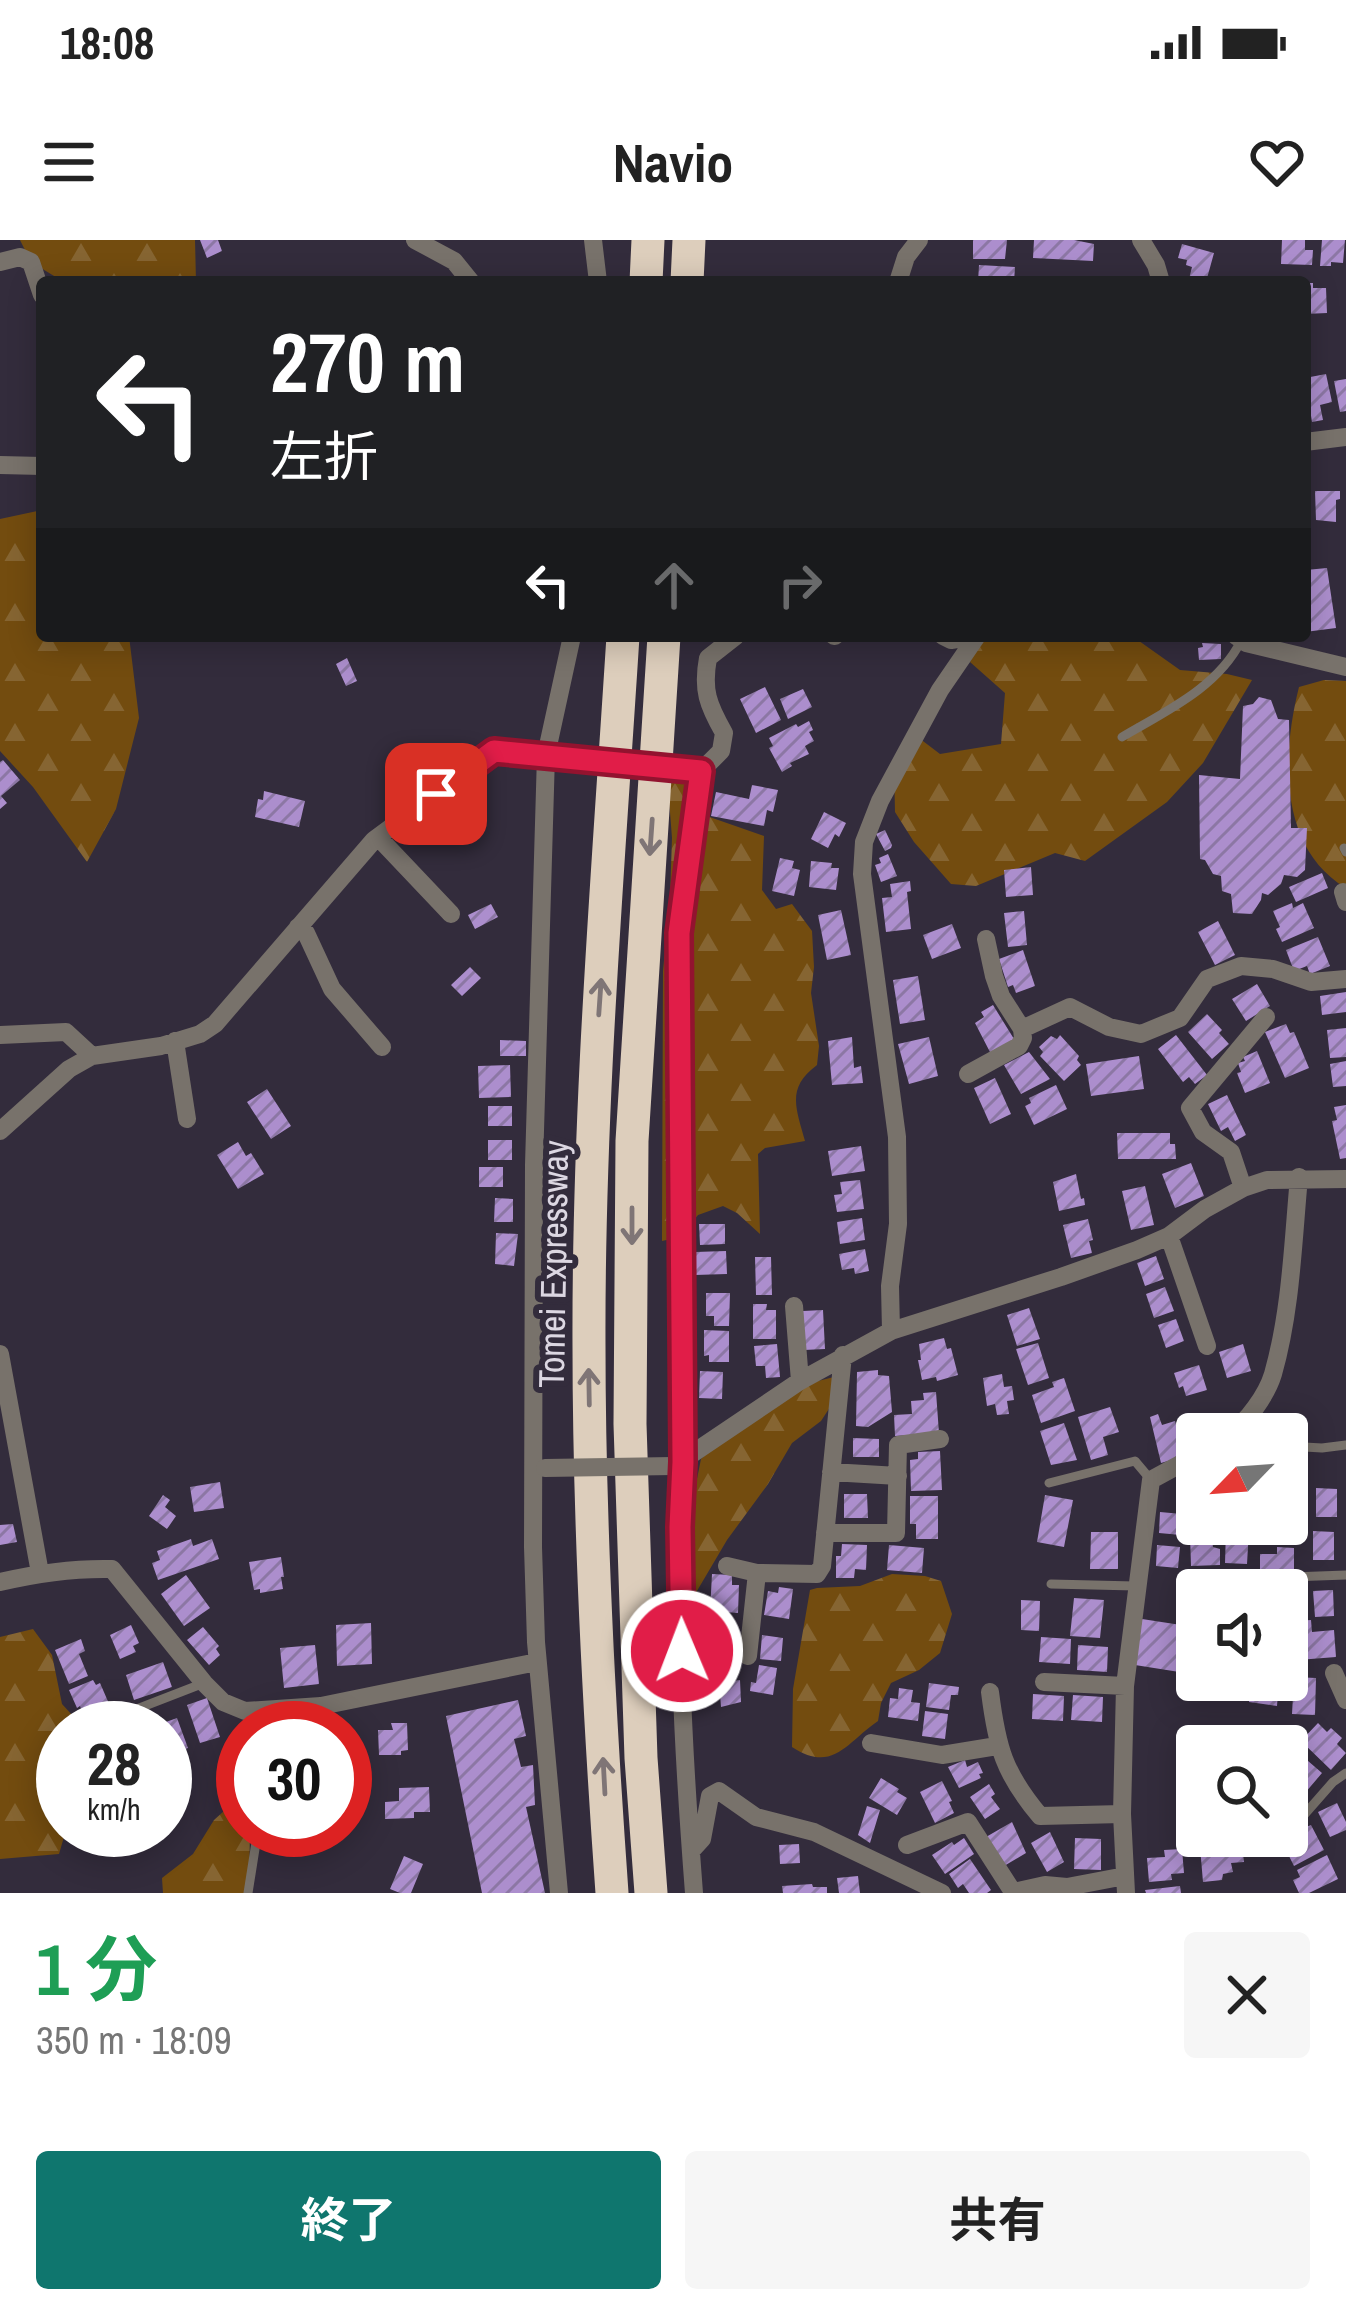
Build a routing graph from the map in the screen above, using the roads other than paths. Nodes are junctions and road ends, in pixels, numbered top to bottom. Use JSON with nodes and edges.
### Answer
{"nodes":[{"id":1,"x":415,"y":240,"type":"edge"},
{"id":2,"x":593,"y":240,"type":"edge"},
{"id":3,"x":648,"y":240,"type":"edge"},
{"id":4,"x":689,"y":240,"type":"edge"},
{"id":5,"x":919,"y":240,"type":"edge"},
{"id":6,"x":1142,"y":240,"type":"edge"},
{"id":7,"x":0,"y":262,"type":"edge"},
{"id":8,"x":466,"y":276,"type":"edge"},
{"id":9,"x":597,"y":276,"type":"edge"},
{"id":10,"x":646,"y":276,"type":"edge"},
{"id":11,"x":687,"y":276,"type":"edge"},
{"id":12,"x":900,"y":276,"type":"edge"},
{"id":13,"x":1159,"y":276,"type":"edge"},
{"id":14,"x":36,"y":277,"type":"edge"},
{"id":15,"x":1346,"y":437,"type":"edge"},
{"id":16,"x":1311,"y":441,"type":"edge"},
{"id":17,"x":0,"y":465,"type":"edge"},
{"id":18,"x":36,"y":466,"type":"edge"},
{"id":19,"x":571,"y":642,"type":"edge"},
{"id":20,"x":623,"y":642,"type":"edge"},
{"id":21,"x":664,"y":642,"type":"edge"},
{"id":22,"x":728,"y":642,"type":"edge"},
{"id":23,"x":972,"y":642,"type":"edge"},
{"id":24,"x":1238,"y":642,"type":"edge"},
{"id":25,"x":1250,"y":642,"type":"edge"},
{"id":26,"x":1346,"y":667,"type":"edge"},
{"id":27,"x":1122,"y":737,"type":"dead end"},
{"id":28,"x":556,"y":757,"type":"junction"},
{"id":29,"x":698,"y":771,"type":"junction"},
{"id":30,"x":378,"y":837,"type":"junction"},
{"id":31,"x":451,"y":914,"type":"dead end"},
{"id":32,"x":298,"y":928,"type":"junction"},
{"id":33,"x":986,"y":939,"type":"dead end"},
{"id":34,"x":1346,"y":979,"type":"edge"},
{"id":35,"x":1266,"y":1017,"type":"dead end"},
{"id":36,"x":1022,"y":1028,"type":"junction"},
{"id":37,"x":0,"y":1034,"type":"edge"},
{"id":38,"x":175,"y":1041,"type":"junction"},
{"id":39,"x":382,"y":1047,"type":"dead end"},
{"id":40,"x":92,"y":1056,"type":"junction"},
{"id":41,"x":968,"y":1074,"type":"dead end"},
{"id":42,"x":187,"y":1119,"type":"dead end"},
{"id":43,"x":0,"y":1131,"type":"edge"},
{"id":44,"x":1299,"y":1178,"type":"junction"},
{"id":45,"x":1346,"y":1178,"type":"edge"},
{"id":46,"x":1244,"y":1188,"type":"junction"},
{"id":47,"x":1169,"y":1236,"type":"junction"},
{"id":48,"x":794,"y":1306,"type":"dead end"},
{"id":49,"x":891,"y":1331,"type":"junction"},
{"id":50,"x":1207,"y":1346,"type":"dead end"},
{"id":51,"x":0,"y":1354,"type":"edge"},
{"id":52,"x":843,"y":1355,"type":"junction"},
{"id":53,"x":800,"y":1381,"type":"junction"},
{"id":54,"x":1249,"y":1413,"type":"edge"},
{"id":55,"x":940,"y":1439,"type":"dead end"},
{"id":56,"x":1346,"y":1445,"type":"edge"},
{"id":57,"x":1308,"y":1447,"type":"edge"},
{"id":58,"x":678,"y":1464,"type":"junction"},
{"id":59,"x":1176,"y":1466,"type":"edge"},
{"id":60,"x":540,"y":1467,"type":"junction"},
{"id":61,"x":831,"y":1472,"type":"junction"},
{"id":62,"x":898,"y":1476,"type":"junction"},
{"id":63,"x":1151,"y":1480,"type":"junction"},
{"id":64,"x":1049,"y":1483,"type":"dead end"},
{"id":65,"x":825,"y":1533,"type":"junction"},
{"id":66,"x":727,"y":1566,"type":"dead end"},
{"id":67,"x":40,"y":1573,"type":"junction"},
{"id":68,"x":757,"y":1573,"type":"junction"},
{"id":69,"x":1346,"y":1575,"type":"edge"},
{"id":70,"x":1308,"y":1576,"type":"edge"},
{"id":71,"x":0,"y":1582,"type":"edge"},
{"id":72,"x":1051,"y":1583,"type":"dead end"},
{"id":73,"x":1138,"y":1586,"type":"junction"},
{"id":74,"x":748,"y":1656,"type":"dead end"},
{"id":75,"x":537,"y":1662,"type":"junction"},
{"id":76,"x":1334,"y":1672,"type":"dead end"},
{"id":77,"x":1044,"y":1682,"type":"dead end"},
{"id":78,"x":204,"y":1684,"type":"junction"},
{"id":79,"x":1125,"y":1686,"type":"junction"},
{"id":80,"x":990,"y":1692,"type":"dead end"},
{"id":81,"x":1346,"y":1700,"type":"edge"},
{"id":82,"x":159,"y":1701,"type":"edge"},
{"id":83,"x":871,"y":1743,"type":"dead end"},
{"id":84,"x":997,"y":1746,"type":"junction"},
{"id":85,"x":1346,"y":1773,"type":"edge"},
{"id":86,"x":1308,"y":1810,"type":"edge"},
{"id":87,"x":1122,"y":1814,"type":"junction"},
{"id":88,"x":907,"y":1845,"type":"dead end"},
{"id":89,"x":691,"y":1851,"type":"junction"},
{"id":90,"x":254,"y":1857,"type":"edge"},
{"id":91,"x":1126,"y":1884,"type":"edge"},
{"id":92,"x":248,"y":1893,"type":"edge"},
{"id":93,"x":559,"y":1893,"type":"edge"},
{"id":94,"x":612,"y":1893,"type":"edge"},
{"id":95,"x":651,"y":1893,"type":"edge"},
{"id":96,"x":694,"y":1893,"type":"edge"},
{"id":97,"x":942,"y":1893,"type":"edge"}],
"edges":[{"from":1,"to":8,"type":"street"},
{"from":2,"to":9,"type":"street"},
{"from":3,"to":10,"type":"highway"},
{"from":4,"to":11,"type":"highway"},
{"from":5,"to":12,"type":"street"},
{"from":6,"to":13,"type":"street"},
{"from":7,"to":14,"type":"street"},
{"from":15,"to":16,"type":"street"},
{"from":17,"to":18,"type":"street"},
{"from":19,"to":28,"type":"street"},
{"from":94,"to":20,"type":"highway","name":"Tomei Expressway","one_way":true},
{"from":21,"to":95,"type":"highway","one_way":true},
{"from":22,"to":29,"type":"street"},
{"from":23,"to":49,"type":"street"},
{"from":24,"to":27,"type":"lane"},
{"from":25,"to":26,"type":"street"},
{"from":28,"to":29,"type":"street","bridge":true},
{"from":28,"to":30,"type":"street"},
{"from":28,"to":60,"type":"street"},
{"from":29,"to":58,"type":"street"},
{"from":30,"to":31,"type":"street"},
{"from":30,"to":32,"type":"street"},
{"from":32,"to":38,"type":"street"},
{"from":32,"to":39,"type":"street"},
{"from":33,"to":36,"type":"street"},
{"from":34,"to":36,"type":"street"},
{"from":35,"to":46,"type":"street"},
{"from":36,"to":41,"type":"street"},
{"from":37,"to":40,"type":"street"},
{"from":38,"to":40,"type":"street"},
{"from":38,"to":42,"type":"street"},
{"from":40,"to":43,"type":"street"},
{"from":44,"to":45,"type":"street"},
{"from":44,"to":46,"type":"street"},
{"from":44,"to":54,"type":"street"},
{"from":46,"to":47,"type":"street"},
{"from":47,"to":49,"type":"street"},
{"from":47,"to":50,"type":"street"},
{"from":48,"to":53,"type":"street"},
{"from":49,"to":52,"type":"street"},
{"from":51,"to":67,"type":"street"},
{"from":52,"to":53,"type":"street"},
{"from":52,"to":61,"type":"street"},
{"from":53,"to":58,"type":"street"},
{"from":55,"to":62,"type":"street"},
{"from":56,"to":57,"type":"lane"},
{"from":58,"to":60,"type":"street","bridge":true},
{"from":58,"to":89,"type":"street"},
{"from":59,"to":63,"type":"street"},
{"from":60,"to":75,"type":"street"},
{"from":61,"to":62,"type":"street"},
{"from":61,"to":65,"type":"street"},
{"from":62,"to":65,"type":"street"},
{"from":63,"to":64,"type":"lane"},
{"from":63,"to":73,"type":"street"},
{"from":65,"to":68,"type":"street"},
{"from":66,"to":68,"type":"street"},
{"from":67,"to":71,"type":"street"},
{"from":67,"to":78,"type":"street"},
{"from":68,"to":74,"type":"street"},
{"from":69,"to":70,"type":"lane"},
{"from":72,"to":73,"type":"lane"},
{"from":73,"to":79,"type":"street"},
{"from":75,"to":78,"type":"street"},
{"from":75,"to":93,"type":"street"},
{"from":76,"to":81,"type":"street"},
{"from":77,"to":79,"type":"street"},
{"from":78,"to":82,"type":"lane"},
{"from":79,"to":87,"type":"street"},
{"from":80,"to":84,"type":"street"},
{"from":83,"to":84,"type":"street"},
{"from":84,"to":87,"type":"street"},
{"from":85,"to":86,"type":"lane"},
{"from":87,"to":91,"type":"street"},
{"from":88,"to":91,"type":"street"},
{"from":89,"to":96,"type":"street"},
{"from":89,"to":97,"type":"street"},
{"from":90,"to":92,"type":"lane"}]}
